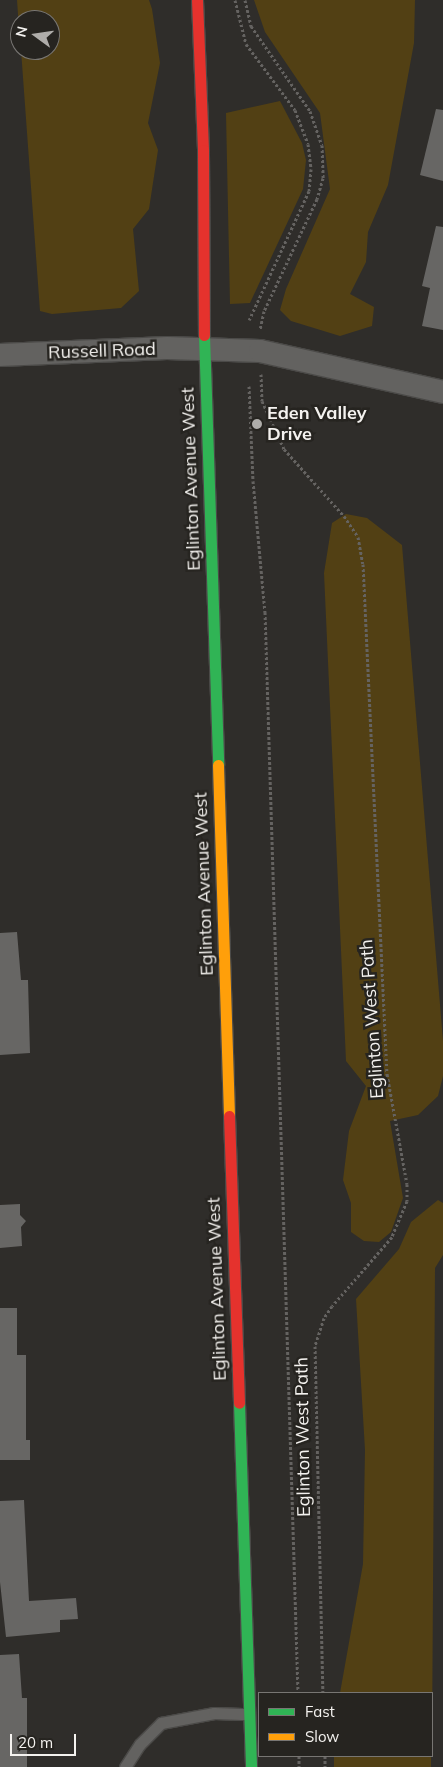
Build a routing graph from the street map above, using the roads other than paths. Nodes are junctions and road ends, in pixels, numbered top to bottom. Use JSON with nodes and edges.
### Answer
{"nodes":[{"id":1,"x":196,"y":0,"type":"edge"},
{"id":2,"x":204,"y":348,"type":"junction"},
{"id":3,"x":0,"y":355,"type":"edge"},
{"id":4,"x":443,"y":392,"type":"edge"},
{"id":5,"x":249,"y":1714,"type":"junction"},
{"id":6,"x":125,"y":1767,"type":"edge"},
{"id":7,"x":251,"y":1767,"type":"edge"}],
"edges":[{"from":1,"to":2,"type":"main road","name":"Eglinton Avenue West"},
{"from":2,"to":3,"type":"street","name":"Russell Road"},
{"from":2,"to":4,"type":"street"},
{"from":2,"to":5,"type":"main road","name":"Eglinton Avenue West"},
{"from":5,"to":6,"type":"lane"},
{"from":5,"to":7,"type":"main road","name":"Eglinton Avenue West"}]}
